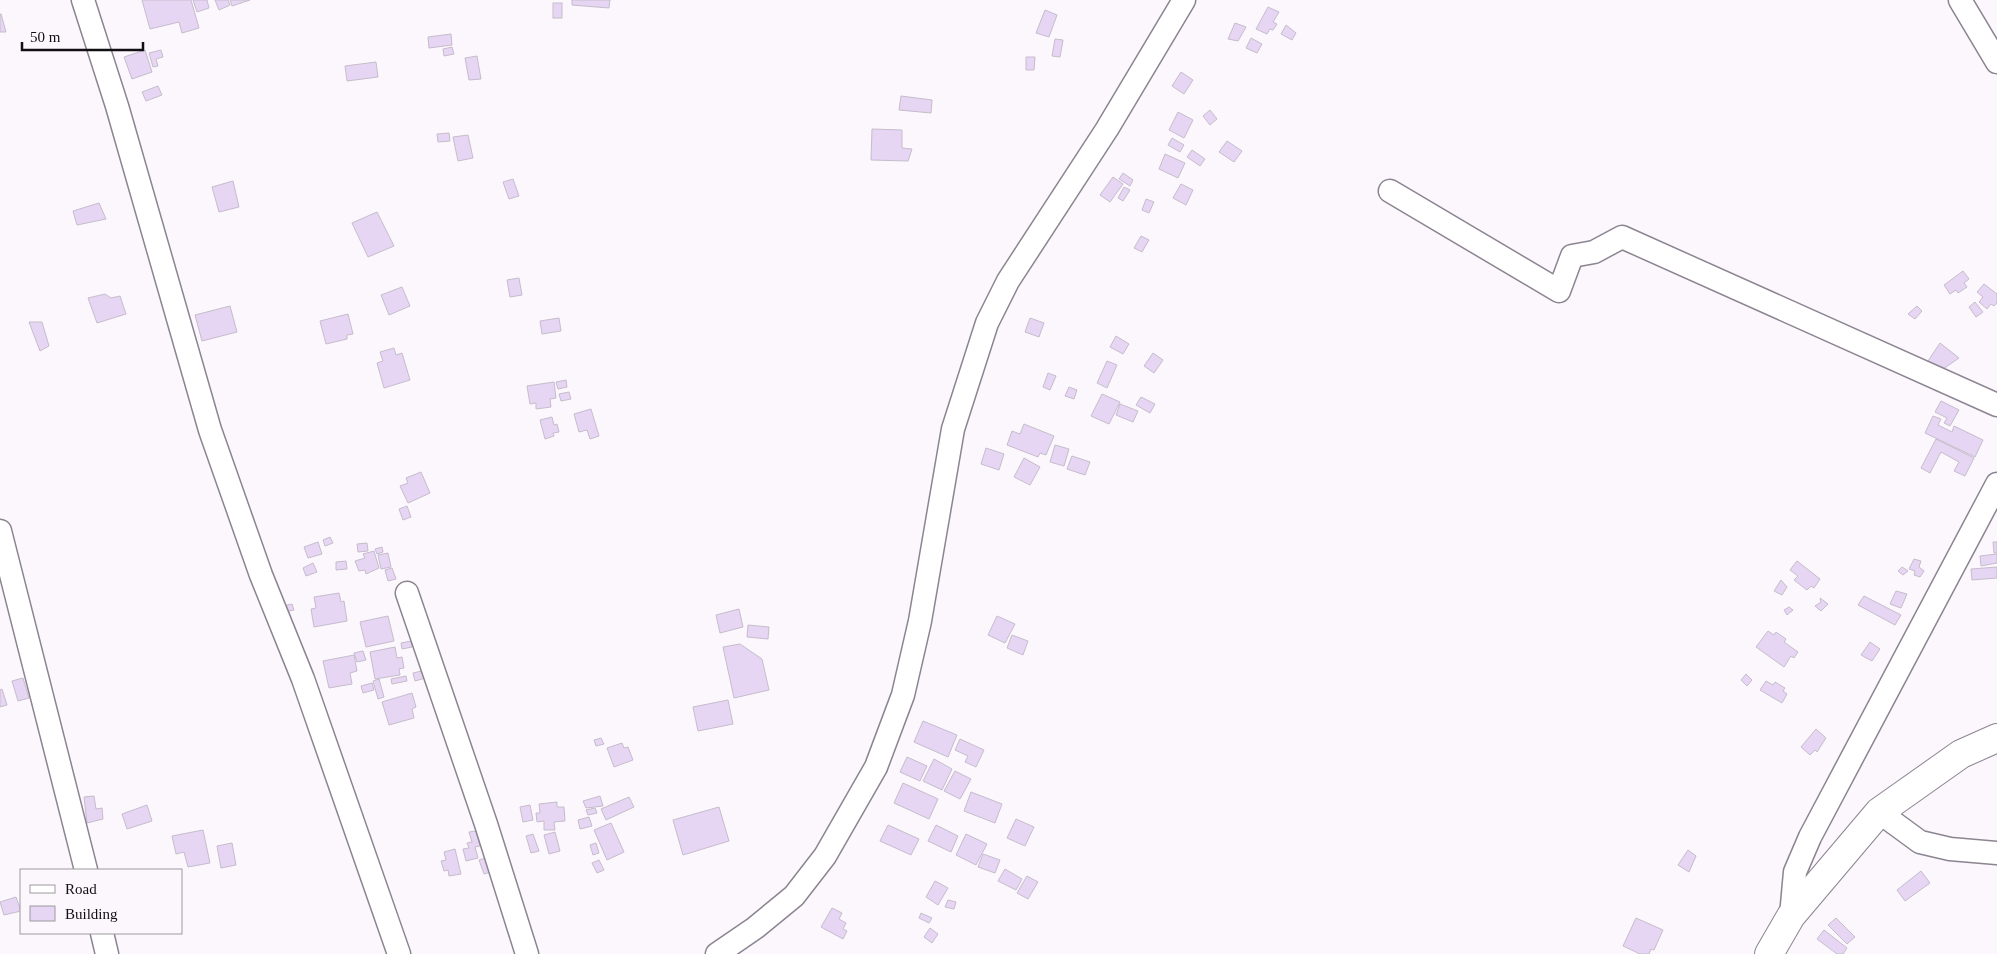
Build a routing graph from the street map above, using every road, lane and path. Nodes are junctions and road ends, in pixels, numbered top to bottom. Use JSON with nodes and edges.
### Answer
{"nodes":[{"id":1,"x":83,"y":0,"type":"edge"},
{"id":2,"x":1184,"y":0,"type":"edge"},
{"id":3,"x":1960,"y":0,"type":"edge"},
{"id":4,"x":1997,"y":62,"type":"edge"},
{"id":5,"x":1390,"y":191,"type":"dead end"},
{"id":6,"x":1997,"y":405,"type":"edge"},
{"id":7,"x":1997,"y":484,"type":"edge"},
{"id":8,"x":0,"y":531,"type":"edge"},
{"id":9,"x":407,"y":593,"type":"dead end"},
{"id":10,"x":1997,"y":738,"type":"edge"},
{"id":11,"x":1878,"y":812,"type":"junction"},
{"id":12,"x":1997,"y":853,"type":"edge"},
{"id":13,"x":86,"y":869,"type":"edge"},
{"id":14,"x":1791,"y":916,"type":"junction"},
{"id":15,"x":102,"y":934,"type":"edge"},
{"id":16,"x":106,"y":954,"type":"edge"},
{"id":17,"x":399,"y":954,"type":"edge"},
{"id":18,"x":527,"y":954,"type":"edge"},
{"id":19,"x":717,"y":954,"type":"edge"},
{"id":20,"x":1769,"y":954,"type":"edge"}],
"edges":[{"from":1,"to":17,"type":"street"},
{"from":2,"to":19,"type":"street"},
{"from":3,"to":4,"type":"street"},
{"from":5,"to":6,"type":"street"},
{"from":7,"to":14,"type":"street"},
{"from":8,"to":13,"type":"street"},
{"from":9,"to":18,"type":"street"},
{"from":10,"to":11,"type":"main road"},
{"from":11,"to":12,"type":"street"},
{"from":11,"to":14,"type":"main road"},
{"from":14,"to":20,"type":"main road"},
{"from":15,"to":16,"type":"street"}]}
